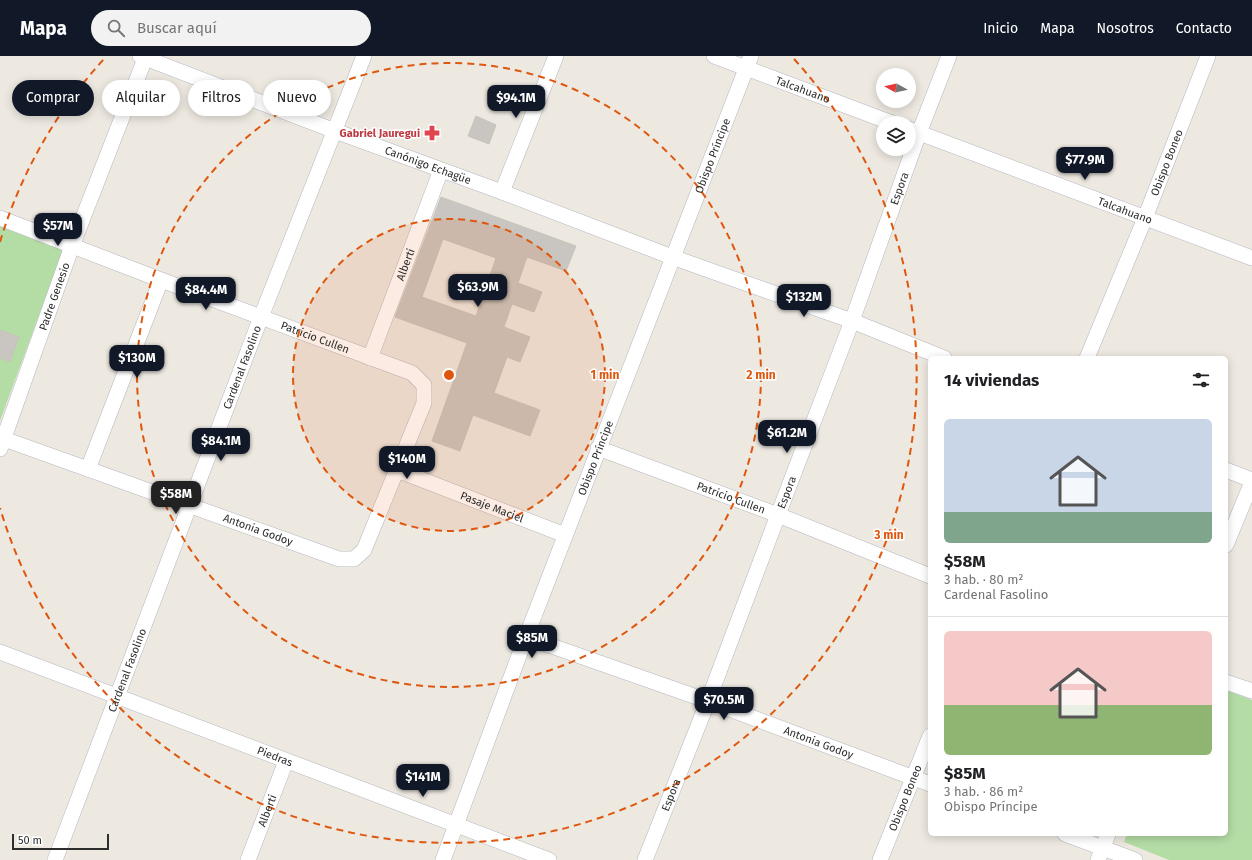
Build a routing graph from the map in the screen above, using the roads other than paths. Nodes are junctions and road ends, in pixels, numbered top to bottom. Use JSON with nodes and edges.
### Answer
{"nodes":[{"id":1,"x":364,"y":56,"type":"edge"},
{"id":2,"x":556,"y":56,"type":"edge"},
{"id":3,"x":714,"y":56,"type":"edge"},
{"id":4,"x":949,"y":56,"type":"edge"},
{"id":5,"x":1208,"y":56,"type":"edge"},
{"id":6,"x":144,"y":57,"type":"edge"},
{"id":7,"x":748,"y":62,"type":"edge"},
{"id":8,"x":876,"y":116,"type":"edge"},
{"id":9,"x":916,"y":127,"type":"edge"},
{"id":10,"x":335,"y":131,"type":"junction"},
{"id":11,"x":916,"y":132,"type":"edge"},
{"id":12,"x":906,"y":156,"type":"edge"},
{"id":13,"x":441,"y":170,"type":"junction"},
{"id":14,"x":502,"y":192,"type":"junction"},
{"id":15,"x":0,"y":218,"type":"edge"},
{"id":16,"x":1145,"y":218,"type":"junction"},
{"id":17,"x":72,"y":246,"type":"junction"},
{"id":18,"x":672,"y":257,"type":"junction"},
{"id":19,"x":1252,"y":258,"type":"edge"},
{"id":20,"x":161,"y":280,"type":"junction"},
{"id":21,"x":261,"y":317,"type":"junction"},
{"id":22,"x":852,"y":321,"type":"junction"},
{"id":23,"x":939,"y":356,"type":"edge"},
{"id":24,"x":1087,"y":356,"type":"edge"},
{"id":25,"x":370,"y":358,"type":"junction"},
{"id":26,"x":2,"y":444,"type":"edge"},
{"id":27,"x":598,"y":448,"type":"junction"},
{"id":28,"x":88,"y":469,"type":"junction"},
{"id":29,"x":397,"y":470,"type":"junction"},
{"id":30,"x":1228,"y":471,"type":"edge"},
{"id":31,"x":1252,"y":481,"type":"edge"},
{"id":32,"x":190,"y":506,"type":"junction"},
{"id":33,"x":778,"y":515,"type":"junction"},
{"id":34,"x":565,"y":535,"type":"junction"},
{"id":35,"x":1228,"y":540,"type":"edge"},
{"id":36,"x":928,"y":575,"type":"edge"},
{"id":37,"x":526,"y":637,"type":"junction"},
{"id":38,"x":0,"y":652,"type":"edge"},
{"id":39,"x":1228,"y":683,"type":"edge"},
{"id":40,"x":1252,"y":691,"type":"edge"},
{"id":41,"x":117,"y":697,"type":"junction"},
{"id":42,"x":708,"y":701,"type":"junction"},
{"id":43,"x":928,"y":741,"type":"edge"},
{"id":44,"x":286,"y":761,"type":"junction"},
{"id":45,"x":913,"y":777,"type":"junction"},
{"id":46,"x":928,"y":783,"type":"edge"},
{"id":47,"x":456,"y":825,"type":"junction"},
{"id":48,"x":1071,"y":836,"type":"edge"},
{"id":49,"x":1103,"y":847,"type":"edge"},
{"id":50,"x":55,"y":860,"type":"edge"},
{"id":51,"x":248,"y":860,"type":"edge"},
{"id":52,"x":443,"y":860,"type":"edge"},
{"id":53,"x":549,"y":860,"type":"edge"},
{"id":54,"x":645,"y":860,"type":"edge"},
{"id":55,"x":880,"y":860,"type":"edge"},
{"id":56,"x":1135,"y":860,"type":"edge"}],
"edges":[{"from":1,"to":10,"type":"street","name":"Cardenal Fasolino"},
{"from":2,"to":14,"type":"street"},
{"from":3,"to":7,"type":"street","name":"Talcahuano"},
{"from":4,"to":9,"type":"street","name":"Espora"},
{"from":5,"to":16,"type":"street","name":"Obispo Boneo"},
{"from":6,"to":10,"type":"street","name":"Canónigo Echagüe"},
{"from":6,"to":17,"type":"street","name":"Padre Genesio"},
{"from":7,"to":8,"type":"street","name":"Talcahuano"},
{"from":7,"to":18,"type":"street","name":"Obispo Príncipe"},
{"from":10,"to":13,"type":"street","name":"Canónigo Echagüe"},
{"from":10,"to":21,"type":"street","name":"Cardenal Fasolino"},
{"from":11,"to":16,"type":"street","name":"Talcahuano"},
{"from":12,"to":22,"type":"street","name":"Espora"},
{"from":13,"to":14,"type":"street","name":"Canónigo Echagüe"},
{"from":13,"to":25,"type":"street","name":"Alberti"},
{"from":14,"to":18,"type":"street","name":"Canónigo Echagüe"},
{"from":15,"to":17,"type":"street","name":"Patricio Cullen"},
{"from":16,"to":19,"type":"street","name":"Talcahuano"},
{"from":16,"to":24,"type":"street","name":"Obispo Boneo"},
{"from":17,"to":20,"type":"street","name":"Patricio Cullen"},
{"from":17,"to":26,"type":"street","name":"Padre Genesio"},
{"from":18,"to":22,"type":"street","name":"Canónigo Echagüe"},
{"from":18,"to":27,"type":"street","name":"Obispo Príncipe"},
{"from":20,"to":21,"type":"street","name":"Patricio Cullen"},
{"from":20,"to":28,"type":"street"},
{"from":21,"to":25,"type":"street","name":"Patricio Cullen"},
{"from":21,"to":32,"type":"street","name":"Cardenal Fasolino"},
{"from":22,"to":23,"type":"street","name":"Canónigo Echagüe"},
{"from":22,"to":33,"type":"street","name":"Espora"},
{"from":25,"to":29,"type":"street","name":"Patricio Cullen"},
{"from":26,"to":28,"type":"street","name":"Antonia Godoy"},
{"from":27,"to":33,"type":"street","name":"Patricio Cullen"},
{"from":27,"to":34,"type":"street","name":"Obispo Príncipe"},
{"from":28,"to":32,"type":"street","name":"Antonia Godoy"},
{"from":29,"to":32,"type":"street","name":"Antonia Godoy"},
{"from":29,"to":34,"type":"street","name":"Pasaje Maciel"},
{"from":30,"to":31,"type":"street"},
{"from":31,"to":35,"type":"street"},
{"from":32,"to":41,"type":"street","name":"Cardenal Fasolino"},
{"from":33,"to":36,"type":"street","name":"Patricio Cullen"},
{"from":33,"to":42,"type":"street","name":"Espora"},
{"from":34,"to":37,"type":"street","name":"Obispo Príncipe"},
{"from":37,"to":42,"type":"street","name":"Antonia Godoy"},
{"from":37,"to":47,"type":"street","name":"Obispo Príncipe"},
{"from":38,"to":41,"type":"street","name":"Piedras"},
{"from":39,"to":40,"type":"street"},
{"from":41,"to":44,"type":"street","name":"Piedras"},
{"from":41,"to":50,"type":"street","name":"Cardenal Fasolino"},
{"from":42,"to":45,"type":"street","name":"Antonia Godoy"},
{"from":42,"to":54,"type":"street","name":"Espora"},
{"from":43,"to":45,"type":"street","name":"Obispo Boneo"},
{"from":44,"to":47,"type":"street","name":"Piedras"},
{"from":44,"to":51,"type":"street","name":"Alberti"},
{"from":45,"to":46,"type":"street","name":"Antonia Godoy"},
{"from":45,"to":55,"type":"street","name":"Obispo Boneo"},
{"from":47,"to":52,"type":"street","name":"Obispo Príncipe"},
{"from":47,"to":53,"type":"street","name":"Piedras"},
{"from":48,"to":49,"type":"street"},
{"from":49,"to":56,"type":"street"}]}
